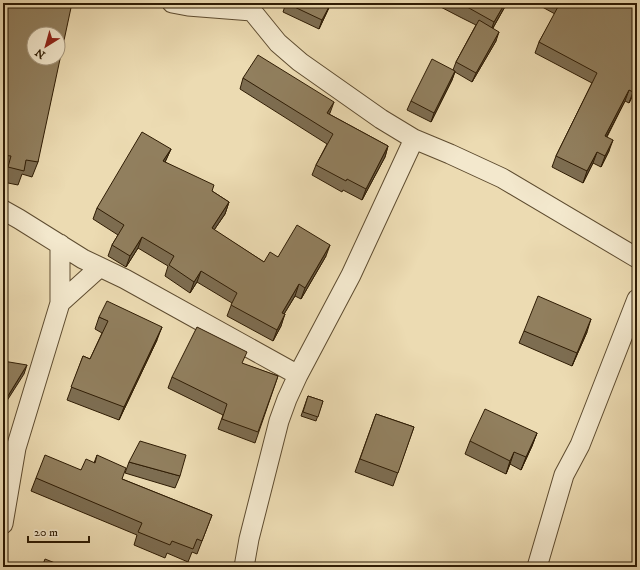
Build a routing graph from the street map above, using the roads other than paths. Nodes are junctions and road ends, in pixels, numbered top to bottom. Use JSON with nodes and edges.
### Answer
{"nodes":[{"id":1,"x":172,"y":3,"type":"edge"},
{"id":2,"x":250,"y":7,"type":"edge"},
{"id":3,"x":414,"y":139,"type":"junction"},
{"id":4,"x":3,"y":210,"type":"edge"},
{"id":5,"x":60,"y":244,"type":"junction"},
{"id":6,"x":637,"y":258,"type":"edge"},
{"id":7,"x":100,"y":267,"type":"junction"},
{"id":8,"x":637,"y":298,"type":"edge"},
{"id":9,"x":60,"y":303,"type":"junction"},
{"id":10,"x":298,"y":375,"type":"junction"},
{"id":11,"x":3,"y":524,"type":"edge"},
{"id":12,"x":244,"y":567,"type":"edge"},
{"id":13,"x":536,"y":567,"type":"edge"}],
"edges":[{"from":1,"to":2,"type":"street"},
{"from":2,"to":3,"type":"street"},
{"from":3,"to":6,"type":"street"},
{"from":3,"to":10,"type":"street"},
{"from":4,"to":5,"type":"street"},
{"from":5,"to":7,"type":"street"},
{"from":5,"to":9,"type":"street"},
{"from":7,"to":9,"type":"street"},
{"from":7,"to":10,"type":"street"},
{"from":8,"to":13,"type":"street"},
{"from":9,"to":11,"type":"street"},
{"from":10,"to":12,"type":"street"}]}
